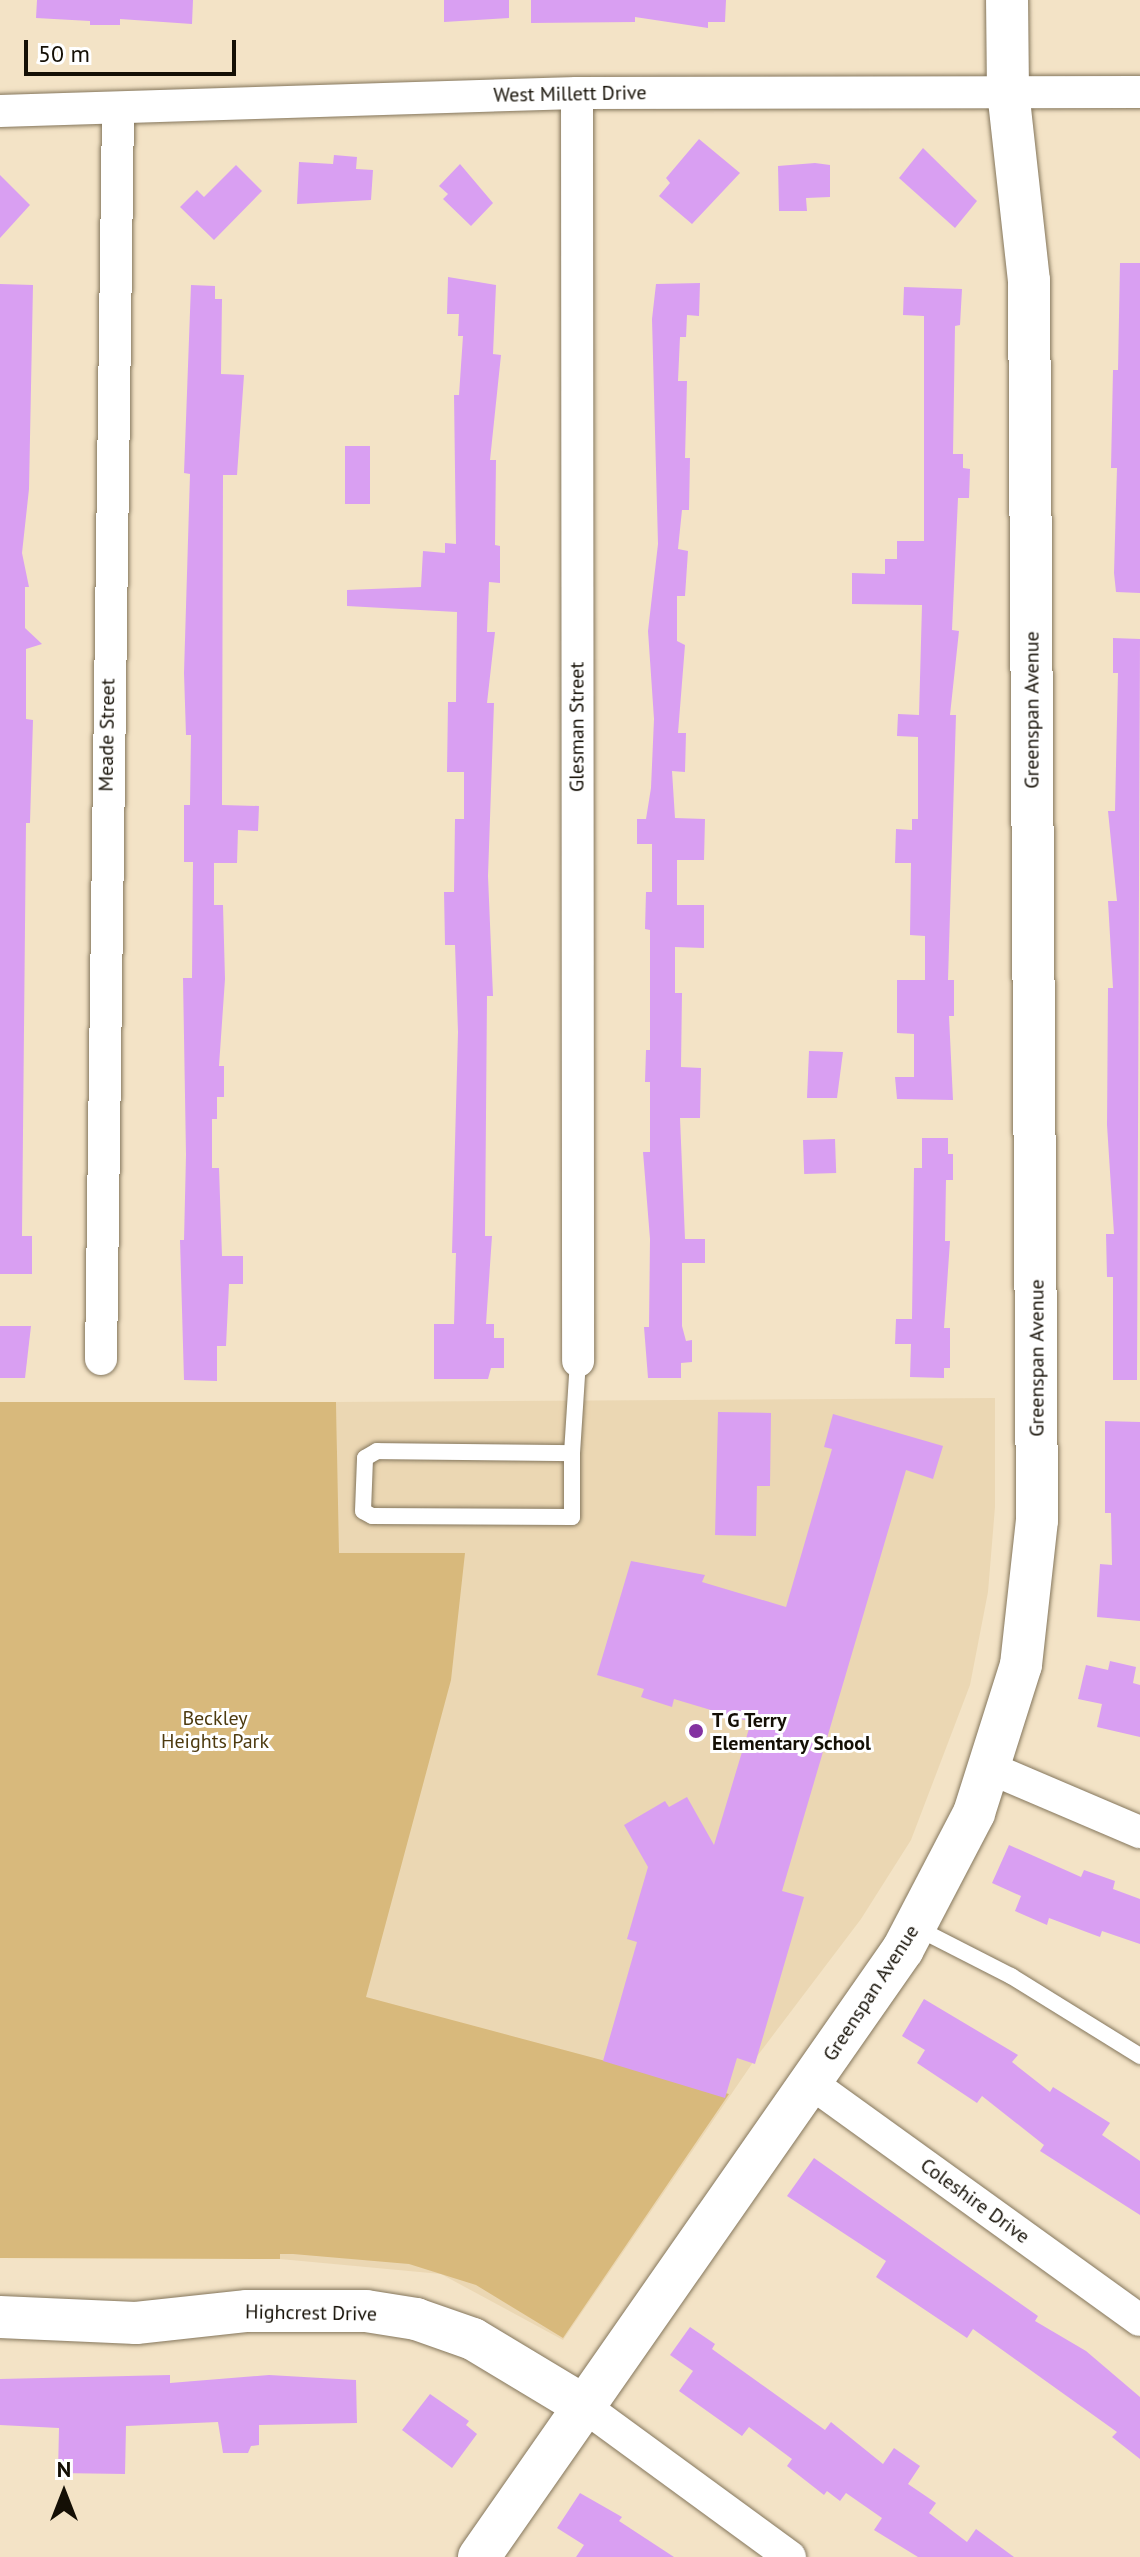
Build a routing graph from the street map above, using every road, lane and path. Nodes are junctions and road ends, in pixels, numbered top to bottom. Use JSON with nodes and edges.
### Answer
{"nodes":[{"id":1,"x":1007,"y":0,"type":"edge"},
{"id":2,"x":1008,"y":92,"type":"junction"},
{"id":3,"x":1140,"y":92,"type":"edge"},
{"id":4,"x":577,"y":93,"type":"junction"},
{"id":5,"x":0,"y":111,"type":"edge"},
{"id":6,"x":118,"y":111,"type":"junction"},
{"id":7,"x":101,"y":1359,"type":"dead end"},
{"id":8,"x":578,"y":1361,"type":"joint"},
{"id":9,"x":572,"y":1453,"type":"junction"},
{"id":10,"x":992,"y":1769,"type":"junction"},
{"id":11,"x":1140,"y":1832,"type":"edge"},
{"id":12,"x":915,"y":1927,"type":"junction"},
{"id":13,"x":1140,"y":2056,"type":"edge"},
{"id":14,"x":811,"y":2083,"type":"junction"},
{"id":15,"x":0,"y":2317,"type":"edge"},
{"id":16,"x":1140,"y":2320,"type":"edge"},
{"id":17,"x":581,"y":2404,"type":"junction"},
{"id":18,"x":479,"y":2557,"type":"edge"},
{"id":19,"x":790,"y":2557,"type":"edge"}],
"edges":[{"from":1,"to":2,"type":"street","name":"Greenspan Avenue"},
{"from":2,"to":3,"type":"street","name":"West Millett Drive"},
{"from":2,"to":4,"type":"street","name":"West Millett Drive"},
{"from":2,"to":10,"type":"street","name":"Greenspan Avenue"},
{"from":4,"to":6,"type":"street","name":"West Millett Drive"},
{"from":4,"to":8,"type":"street","name":"Glesman Street"},
{"from":5,"to":6,"type":"street","name":"West Millett Drive"},
{"from":6,"to":7,"type":"street","name":"Meade Street"},
{"from":8,"to":9,"type":"lane"},
{"from":9,"to":9,"type":"lane"},
{"from":10,"to":11,"type":"street"},
{"from":10,"to":12,"type":"street","name":"Greenspan Avenue"},
{"from":12,"to":13,"type":"lane"},
{"from":12,"to":14,"type":"street","name":"Greenspan Avenue"},
{"from":14,"to":16,"type":"street","name":"Coleshire Drive"},
{"from":14,"to":17,"type":"street","name":"Greenspan Avenue"},
{"from":15,"to":17,"type":"street","name":"Highcrest Drive"},
{"from":17,"to":18,"type":"street","name":"Greenspan Avenue"},
{"from":17,"to":19,"type":"street","name":"Highcrest Drive"}]}
